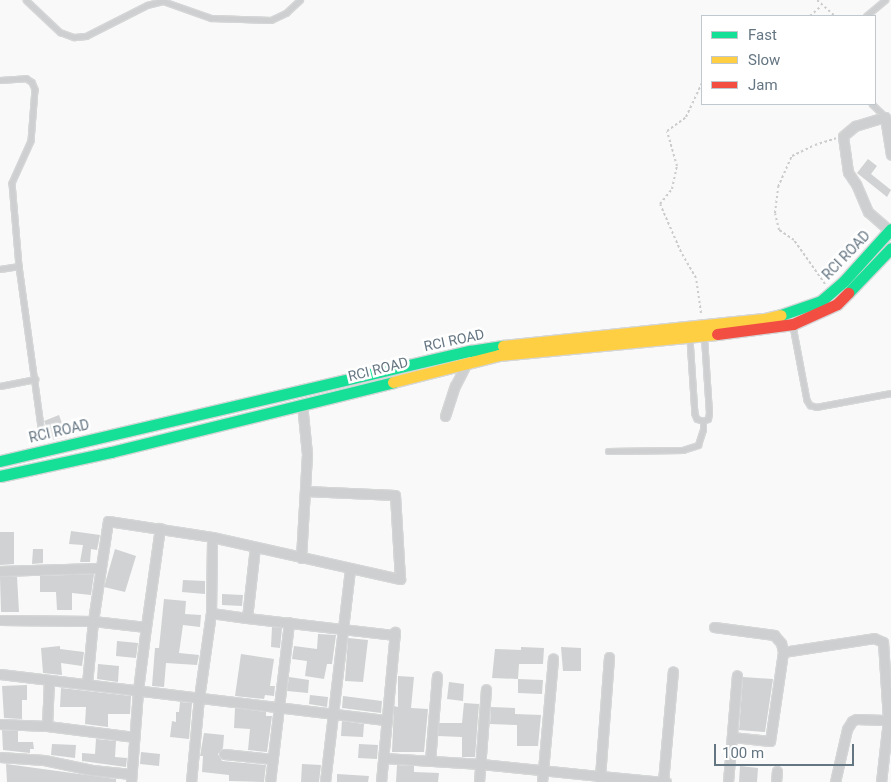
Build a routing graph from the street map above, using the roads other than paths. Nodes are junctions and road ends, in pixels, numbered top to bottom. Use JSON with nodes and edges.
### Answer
{"nodes":[{"id":1,"x":26,"y":0,"type":"edge"},
{"id":2,"x":300,"y":0,"type":"edge"},
{"id":3,"x":885,"y":0,"type":"edge"},
{"id":4,"x":867,"y":15,"type":"edge"},
{"id":5,"x":0,"y":80,"type":"edge"},
{"id":6,"x":873,"y":105,"type":"edge"},
{"id":7,"x":888,"y":119,"type":"edge"},
{"id":8,"x":891,"y":155,"type":"edge"},
{"id":9,"x":890,"y":230,"type":"edge"},
{"id":10,"x":891,"y":248,"type":"edge"},
{"id":11,"x":19,"y":266,"type":"junction"},
{"id":12,"x":0,"y":269,"type":"edge"},
{"id":13,"x":792,"y":324,"type":"junction"},
{"id":14,"x":703,"y":330,"type":"junction"},
{"id":15,"x":690,"y":337,"type":"junction"},
{"id":16,"x":604,"y":340,"type":"junction"},
{"id":17,"x":467,"y":362,"type":"junction"},
{"id":18,"x":35,"y":379,"type":"junction"},
{"id":19,"x":0,"y":386,"type":"edge"},
{"id":20,"x":891,"y":393,"type":"edge"},
{"id":21,"x":255,"y":400,"type":"junction"},
{"id":22,"x":302,"y":404,"type":"junction"},
{"id":23,"x":260,"y":415,"type":"junction"},
{"id":24,"x":445,"y":416,"type":"dead end"},
{"id":25,"x":703,"y":421,"type":"junction"},
{"id":26,"x":41,"y":427,"type":"dead end"},
{"id":27,"x":608,"y":451,"type":"dead end"},
{"id":28,"x":0,"y":461,"type":"edge"},
{"id":29,"x":0,"y":476,"type":"edge"},
{"id":30,"x":305,"y":491,"type":"junction"},
{"id":31,"x":160,"y":528,"type":"junction"},
{"id":32,"x":212,"y":537,"type":"junction"},
{"id":33,"x":255,"y":547,"type":"junction"},
{"id":34,"x":301,"y":558,"type":"junction"},
{"id":35,"x":101,"y":568,"type":"junction"},
{"id":36,"x":350,"y":568,"type":"junction"},
{"id":37,"x":0,"y":571,"type":"edge"},
{"id":38,"x":210,"y":613,"type":"junction"},
{"id":39,"x":247,"y":618,"type":"junction"},
{"id":40,"x":0,"y":620,"type":"edge"},
{"id":41,"x":93,"y":622,"type":"junction"},
{"id":42,"x":289,"y":622,"type":"junction"},
{"id":43,"x":146,"y":627,"type":"junction"},
{"id":44,"x":714,"y":627,"type":"dead end"},
{"id":45,"x":342,"y":629,"type":"junction"},
{"id":46,"x":783,"y":652,"type":"junction"},
{"id":47,"x":609,"y":657,"type":"dead end"},
{"id":48,"x":552,"y":658,"type":"dead end"},
{"id":49,"x":673,"y":670,"type":"dead end"},
{"id":50,"x":0,"y":674,"type":"edge"},
{"id":51,"x":738,"y":675,"type":"dead end"},
{"id":52,"x":437,"y":676,"type":"dead end"},
{"id":53,"x":49,"y":680,"type":"junction"},
{"id":54,"x":88,"y":684,"type":"junction"},
{"id":55,"x":486,"y":689,"type":"dead end"},
{"id":56,"x":138,"y":690,"type":"junction"},
{"id":57,"x":199,"y":698,"type":"junction"},
{"id":58,"x":278,"y":709,"type":"junction"},
{"id":59,"x":332,"y":715,"type":"junction"},
{"id":60,"x":387,"y":720,"type":"junction"},
{"id":61,"x":889,"y":720,"type":"edge"},
{"id":62,"x":0,"y":724,"type":"edge"},
{"id":63,"x":47,"y":726,"type":"junction"},
{"id":64,"x":134,"y":737,"type":"junction"},
{"id":65,"x":733,"y":737,"type":"junction"},
{"id":66,"x":224,"y":754,"type":"dead end"},
{"id":67,"x":0,"y":757,"type":"edge"},
{"id":68,"x":384,"y":758,"type":"junction"},
{"id":69,"x":273,"y":759,"type":"junction"},
{"id":70,"x":430,"y":761,"type":"junction"},
{"id":71,"x":481,"y":764,"type":"junction"},
{"id":72,"x":543,"y":770,"type":"junction"},
{"id":73,"x":777,"y":771,"type":"dead end"},
{"id":74,"x":131,"y":778,"type":"edge"},
{"id":75,"x":600,"y":779,"type":"edge"},
{"id":76,"x":191,"y":782,"type":"edge"},
{"id":77,"x":270,"y":782,"type":"edge"},
{"id":78,"x":325,"y":782,"type":"edge"},
{"id":79,"x":382,"y":782,"type":"edge"},
{"id":80,"x":479,"y":782,"type":"edge"},
{"id":81,"x":542,"y":782,"type":"edge"},
{"id":82,"x":664,"y":782,"type":"edge"},
{"id":83,"x":728,"y":782,"type":"edge"},
{"id":84,"x":776,"y":782,"type":"edge"},
{"id":85,"x":835,"y":782,"type":"edge"},
{"id":86,"x":880,"y":782,"type":"edge"}],
"edges":[{"from":1,"to":2,"type":"lane"},
{"from":3,"to":4,"type":"lane"},
{"from":5,"to":11,"type":"lane"},
{"from":6,"to":7,"type":"lane"},
{"from":7,"to":8,"type":"street"},
{"from":7,"to":9,"type":"street"},
{"from":9,"to":14,"type":"main road","name":"RCI ROAD"},
{"from":10,"to":13,"type":"main road","name":"RCI ROAD"},
{"from":11,"to":12,"type":"lane"},
{"from":11,"to":18,"type":"lane"},
{"from":13,"to":14,"type":"main road","name":"RCI ROAD"},
{"from":13,"to":20,"type":"lane"},
{"from":14,"to":15,"type":"main road","name":"RCI ROAD"},
{"from":14,"to":16,"type":"main road","name":"RCI ROAD"},
{"from":14,"to":25,"type":"lane"},
{"from":15,"to":16,"type":"main road","name":"RCI ROAD"},
{"from":15,"to":25,"type":"lane"},
{"from":16,"to":17,"type":"main road","name":"RCI ROAD"},
{"from":16,"to":21,"type":"main road","name":"RCI ROAD"},
{"from":17,"to":22,"type":"main road","name":"RCI ROAD"},
{"from":17,"to":24,"type":"street"},
{"from":18,"to":19,"type":"lane"},
{"from":18,"to":26,"type":"lane"},
{"from":21,"to":23,"type":"main road"},
{"from":21,"to":28,"type":"main road","name":"RCI ROAD"},
{"from":22,"to":23,"type":"main road","name":"RCI ROAD"},
{"from":22,"to":30,"type":"street"},
{"from":23,"to":29,"type":"main road","name":"RCI ROAD"},
{"from":25,"to":27,"type":"lane"},
{"from":30,"to":34,"type":"street"},
{"from":30,"to":36,"type":"street"},
{"from":31,"to":32,"type":"street"},
{"from":31,"to":35,"type":"street"},
{"from":31,"to":43,"type":"street"},
{"from":32,"to":33,"type":"street"},
{"from":32,"to":38,"type":"street"},
{"from":33,"to":34,"type":"street"},
{"from":33,"to":39,"type":"street"},
{"from":34,"to":36,"type":"street"},
{"from":35,"to":37,"type":"street"},
{"from":35,"to":41,"type":"street"},
{"from":36,"to":45,"type":"street"},
{"from":38,"to":39,"type":"street"},
{"from":38,"to":57,"type":"street"},
{"from":39,"to":42,"type":"street"},
{"from":40,"to":41,"type":"street"},
{"from":41,"to":43,"type":"street"},
{"from":41,"to":54,"type":"street"},
{"from":42,"to":45,"type":"street"},
{"from":42,"to":58,"type":"street"},
{"from":43,"to":56,"type":"street"},
{"from":44,"to":46,"type":"street"},
{"from":45,"to":59,"type":"street"},
{"from":45,"to":60,"type":"street"},
{"from":46,"to":61,"type":"street"},
{"from":46,"to":65,"type":"street"},
{"from":47,"to":75,"type":"street"},
{"from":48,"to":72,"type":"street"},
{"from":49,"to":82,"type":"street"},
{"from":50,"to":53,"type":"street"},
{"from":51,"to":65,"type":"street"},
{"from":52,"to":70,"type":"street"},
{"from":53,"to":54,"type":"street"},
{"from":53,"to":63,"type":"street"},
{"from":54,"to":56,"type":"street"},
{"from":55,"to":71,"type":"street"},
{"from":56,"to":57,"type":"street"},
{"from":56,"to":64,"type":"street"},
{"from":57,"to":58,"type":"street"},
{"from":57,"to":76,"type":"street"},
{"from":58,"to":59,"type":"street"},
{"from":58,"to":69,"type":"street"},
{"from":59,"to":60,"type":"street"},
{"from":59,"to":78,"type":"street"},
{"from":60,"to":68,"type":"street"},
{"from":61,"to":85,"type":"street"},
{"from":61,"to":86,"type":"street"},
{"from":62,"to":63,"type":"street"},
{"from":63,"to":64,"type":"street"},
{"from":64,"to":74,"type":"street"},
{"from":65,"to":83,"type":"street"},
{"from":66,"to":69,"type":"street"},
{"from":67,"to":74,"type":"street"},
{"from":68,"to":70,"type":"street"},
{"from":68,"to":79,"type":"street"},
{"from":69,"to":77,"type":"street"},
{"from":70,"to":71,"type":"street"},
{"from":71,"to":72,"type":"street"},
{"from":71,"to":80,"type":"street"},
{"from":72,"to":75,"type":"street"},
{"from":72,"to":81,"type":"street"},
{"from":73,"to":84,"type":"street"},
{"from":75,"to":82,"type":"street"}]}
